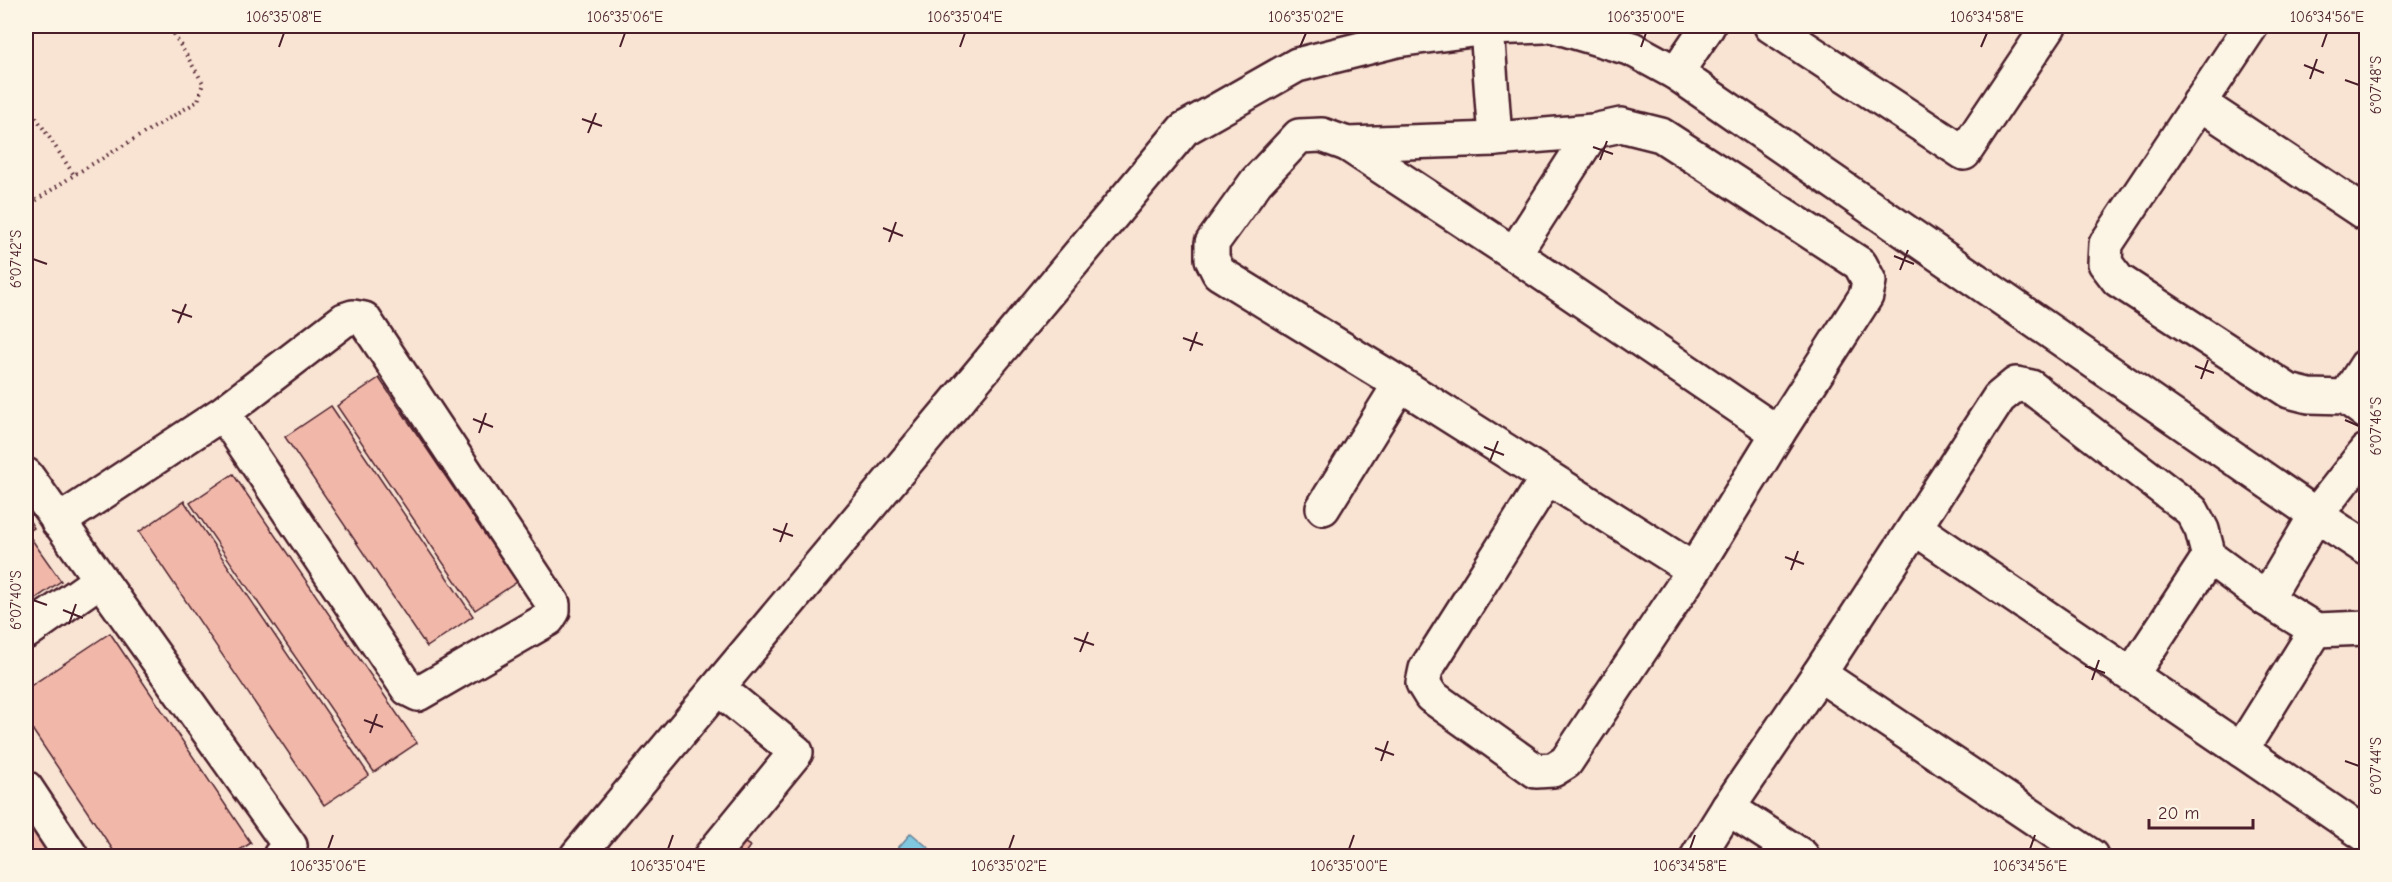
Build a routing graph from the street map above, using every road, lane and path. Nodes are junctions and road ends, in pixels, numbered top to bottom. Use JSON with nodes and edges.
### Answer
{"nodes":[{"id":1,"x":169,"y":26,"type":"edge"},
{"id":2,"x":1544,"y":26,"type":"edge"},
{"id":3,"x":1555,"y":26,"type":"edge"},
{"id":4,"x":1708,"y":26,"type":"edge"},
{"id":5,"x":1771,"y":26,"type":"edge"},
{"id":6,"x":2049,"y":26,"type":"edge"},
{"id":7,"x":2251,"y":26,"type":"edge"},
{"id":8,"x":1487,"y":28,"type":"junction"},
{"id":9,"x":1676,"y":73,"type":"junction"},
{"id":10,"x":26,"y":102,"type":"edge"},
{"id":11,"x":2199,"y":103,"type":"junction"},
{"id":12,"x":1593,"y":131,"type":"junction"},
{"id":13,"x":1496,"y":139,"type":"junction"},
{"id":14,"x":1347,"y":144,"type":"junction"},
{"id":15,"x":74,"y":175,"type":"junction"},
{"id":16,"x":26,"y":207,"type":"edge"},
{"id":17,"x":2367,"y":214,"type":"edge"},
{"id":18,"x":1514,"y":254,"type":"junction"},
{"id":19,"x":2367,"y":366,"type":"edge"},
{"id":20,"x":1400,"y":384,"type":"junction"},
{"id":21,"x":2356,"y":404,"type":"edge"},
{"id":22,"x":223,"y":413,"type":"junction"},
{"id":23,"x":1778,"y":434,"type":"junction"},
{"id":24,"x":2367,"y":451,"type":"edge"},
{"id":25,"x":26,"y":475,"type":"edge"},
{"id":26,"x":1547,"y":477,"type":"junction"},
{"id":27,"x":1323,"y":508,"type":"dead end"},
{"id":28,"x":2316,"y":515,"type":"junction"},
{"id":29,"x":58,"y":522,"type":"junction"},
{"id":30,"x":1915,"y":528,"type":"junction"},
{"id":31,"x":2367,"y":548,"type":"edge"},
{"id":32,"x":2209,"y":557,"type":"junction"},
{"id":33,"x":1694,"y":570,"type":"junction"},
{"id":34,"x":100,"y":580,"type":"junction"},
{"id":35,"x":2266,"y":599,"type":"junction"},
{"id":36,"x":2367,"y":628,"type":"edge"},
{"id":37,"x":2316,"y":630,"type":"junction"},
{"id":38,"x":26,"y":632,"type":"edge"},
{"id":39,"x":1819,"y":674,"type":"junction"},
{"id":40,"x":2132,"y":674,"type":"junction"},
{"id":41,"x":718,"y":688,"type":"junction"},
{"id":42,"x":2241,"y":750,"type":"junction"},
{"id":43,"x":26,"y":788,"type":"edge"},
{"id":44,"x":1728,"y":808,"type":"junction"},
{"id":45,"x":2367,"y":835,"type":"edge"},
{"id":46,"x":71,"y":856,"type":"edge"},
{"id":47,"x":280,"y":856,"type":"edge"},
{"id":48,"x":577,"y":856,"type":"edge"},
{"id":49,"x":711,"y":856,"type":"edge"},
{"id":50,"x":1698,"y":856,"type":"edge"},
{"id":51,"x":1802,"y":856,"type":"edge"},
{"id":52,"x":2091,"y":856,"type":"edge"}],
"edges":[{"from":1,"to":15,"type":"path"},
{"from":2,"to":8,"type":"street"},
{"from":3,"to":9,"type":"street"},
{"from":4,"to":9,"type":"street"},
{"from":5,"to":6,"type":"street"},
{"from":7,"to":11,"type":"street"},
{"from":8,"to":13,"type":"street"},
{"from":8,"to":41,"type":"street"},
{"from":9,"to":28,"type":"street"},
{"from":10,"to":15,"type":"path"},
{"from":11,"to":17,"type":"street"},
{"from":11,"to":21,"type":"street"},
{"from":12,"to":13,"type":"street"},
{"from":12,"to":18,"type":"street"},
{"from":12,"to":23,"type":"street"},
{"from":13,"to":14,"type":"street"},
{"from":14,"to":18,"type":"street"},
{"from":14,"to":20,"type":"street"},
{"from":15,"to":16,"type":"path"},
{"from":18,"to":23,"type":"street"},
{"from":19,"to":21,"type":"street"},
{"from":20,"to":26,"type":"street"},
{"from":20,"to":27,"type":"street"},
{"from":22,"to":22,"type":"street"},
{"from":22,"to":29,"type":"street"},
{"from":23,"to":33,"type":"street"},
{"from":24,"to":28,"type":"street"},
{"from":25,"to":29,"type":"street"},
{"from":26,"to":33,"type":"street"},
{"from":26,"to":33,"type":"street"},
{"from":28,"to":31,"type":"street"},
{"from":28,"to":35,"type":"street"},
{"from":29,"to":34,"type":"street"},
{"from":30,"to":32,"type":"street"},
{"from":30,"to":39,"type":"street"},
{"from":30,"to":40,"type":"street"},
{"from":32,"to":35,"type":"street"},
{"from":32,"to":40,"type":"street"},
{"from":34,"to":38,"type":"street"},
{"from":34,"to":47,"type":"street"},
{"from":35,"to":37,"type":"street"},
{"from":36,"to":37,"type":"street"},
{"from":37,"to":42,"type":"street"},
{"from":39,"to":44,"type":"street"},
{"from":39,"to":52,"type":"street"},
{"from":40,"to":42,"type":"street"},
{"from":41,"to":48,"type":"street"},
{"from":41,"to":49,"type":"street"},
{"from":42,"to":45,"type":"street"},
{"from":43,"to":46,"type":"street"},
{"from":44,"to":50,"type":"street"},
{"from":44,"to":51,"type":"street"}]}
